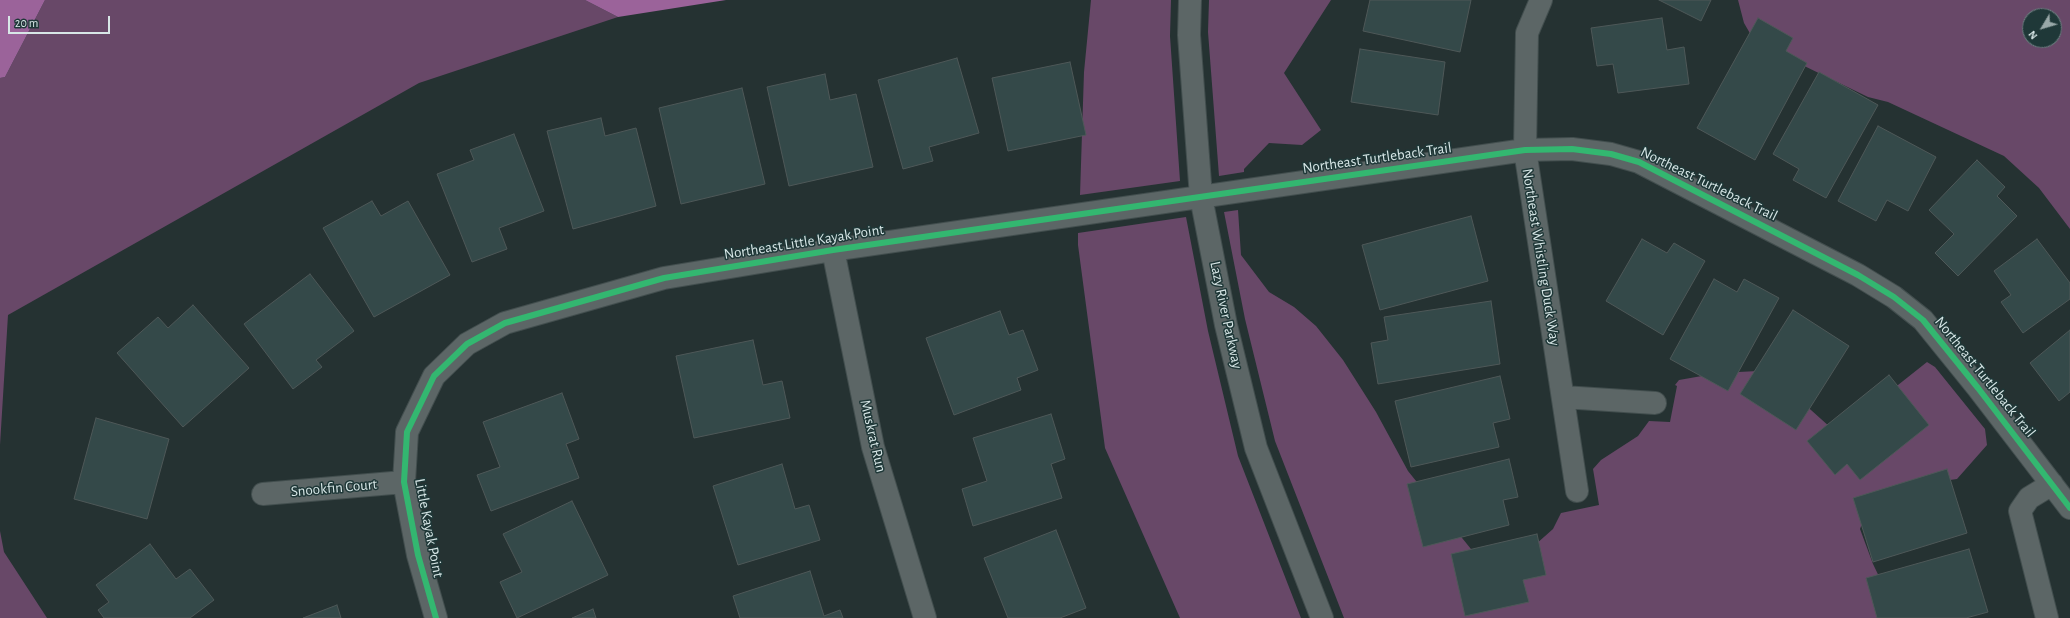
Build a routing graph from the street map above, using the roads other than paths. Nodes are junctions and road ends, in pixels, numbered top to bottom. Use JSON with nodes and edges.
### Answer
{"nodes":[{"id":1,"x":1190,"y":0,"type":"edge"},
{"id":2,"x":1540,"y":0,"type":"edge"},
{"id":3,"x":1525,"y":150,"type":"junction"},
{"id":4,"x":1201,"y":196,"type":"junction"},
{"id":5,"x":833,"y":250,"type":"junction"},
{"id":6,"x":434,"y":376,"type":"joint"},
{"id":7,"x":1563,"y":397,"type":"junction"},
{"id":8,"x":1655,"y":403,"type":"dead end"},
{"id":9,"x":404,"y":482,"type":"junction"},
{"id":10,"x":2052,"y":484,"type":"junction"},
{"id":11,"x":1577,"y":491,"type":"dead end"},
{"id":12,"x":263,"y":494,"type":"dead end"},
{"id":13,"x":2070,"y":508,"type":"edge"},
{"id":14,"x":436,"y":618,"type":"edge"},
{"id":15,"x":925,"y":618,"type":"edge"},
{"id":16,"x":1322,"y":618,"type":"edge"},
{"id":17,"x":2047,"y":618,"type":"edge"}],
"edges":[{"from":1,"to":4,"type":"street","name":"Lazy River Parkway"},
{"from":2,"to":3,"type":"street","name":"Northeast Whistling Duck Way"},
{"from":3,"to":4,"type":"street","name":"Northeast Turtleback Trail"},
{"from":3,"to":7,"type":"street","name":"Northeast Whistling Duck Way"},
{"from":3,"to":10,"type":"street","name":"Northeast Turtleback Trail"},
{"from":4,"to":5,"type":"street","name":"Northeast Little Kayak Point"},
{"from":4,"to":16,"type":"street","name":"Lazy River Parkway"},
{"from":5,"to":6,"type":"street","name":"Northeast Little Kayak Point"},
{"from":5,"to":15,"type":"street","name":"Muskrat Run"},
{"from":6,"to":9,"type":"street","name":"Little Kayak Point"},
{"from":7,"to":8,"type":"street"},
{"from":7,"to":11,"type":"street","name":"Northeast Whistling Duck Way"},
{"from":9,"to":12,"type":"street","name":"Snookfin Court"},
{"from":9,"to":14,"type":"street","name":"Little Kayak Point"},
{"from":10,"to":13,"type":"street","name":"Northeast Turtleback Trail"},
{"from":10,"to":17,"type":"street"}]}
